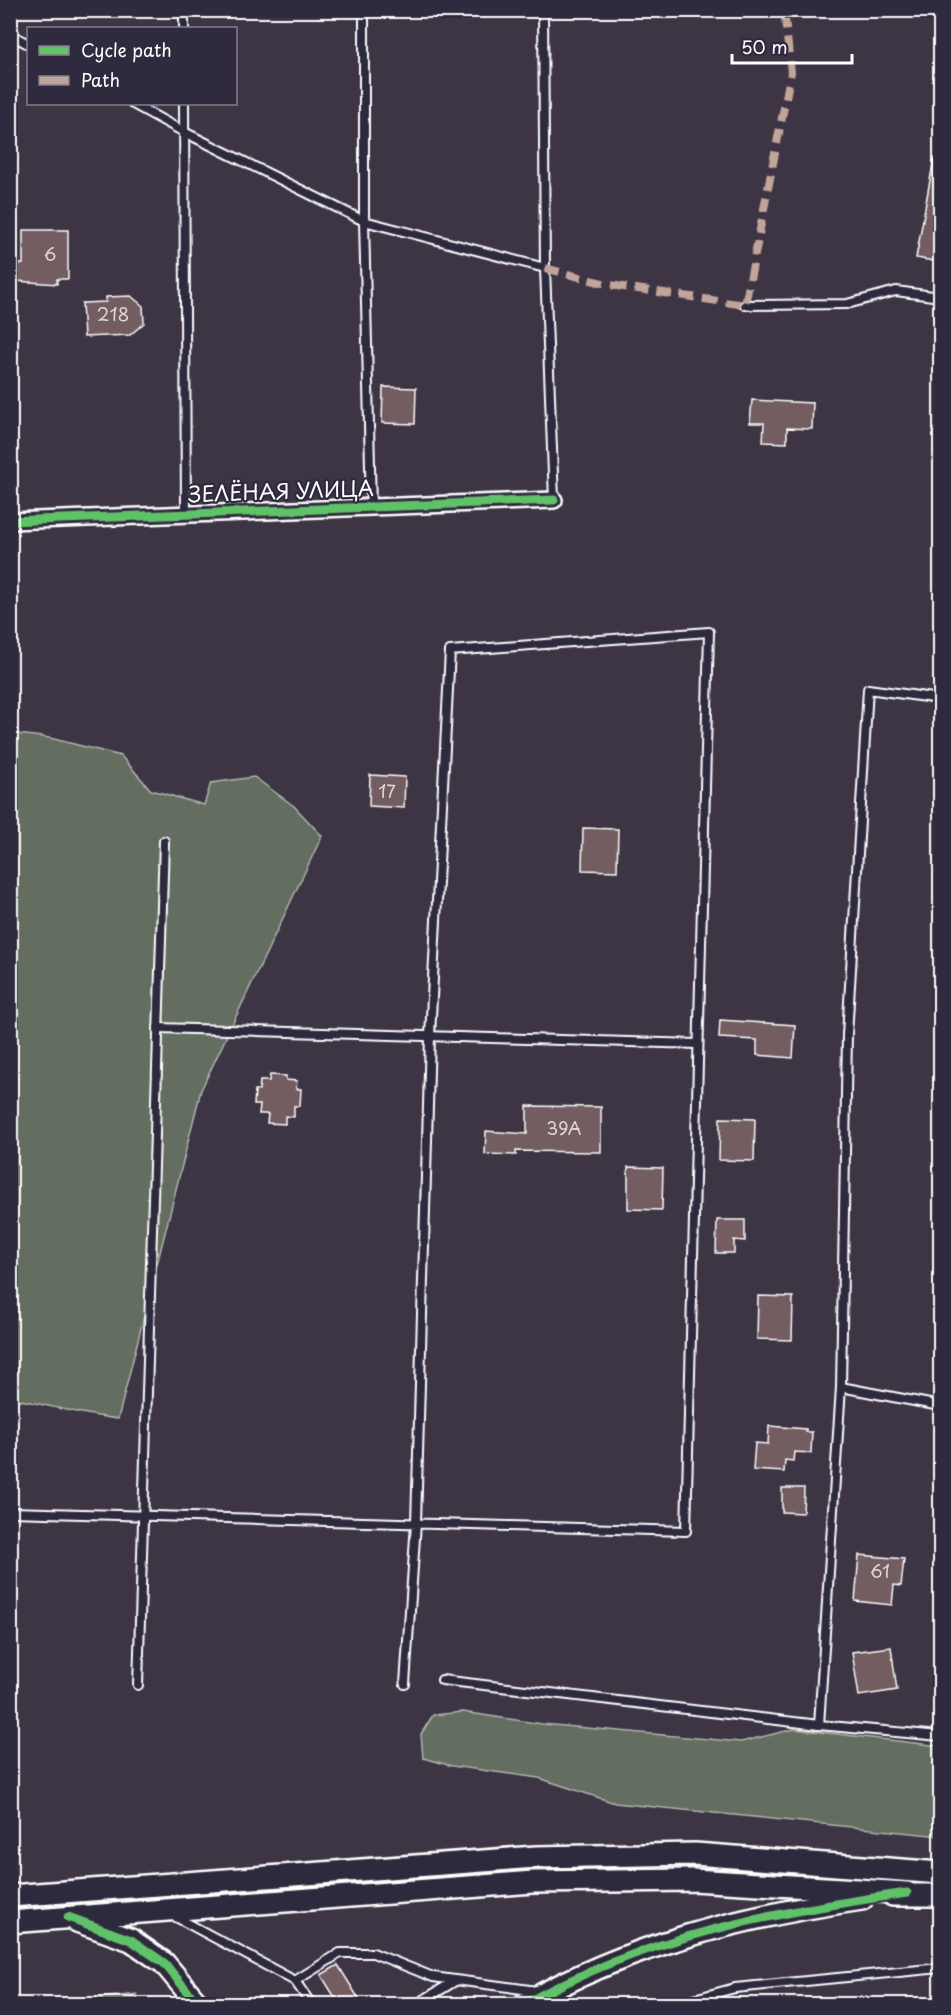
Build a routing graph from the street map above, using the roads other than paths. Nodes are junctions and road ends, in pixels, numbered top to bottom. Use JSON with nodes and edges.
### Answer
{"nodes":[{"id":1,"x":184,"y":10,"type":"edge"},
{"id":2,"x":364,"y":10,"type":"edge"},
{"id":3,"x":543,"y":10,"type":"edge"},
{"id":4,"x":184,"y":27,"type":"edge"},
{"id":5,"x":10,"y":34,"type":"edge"},
{"id":6,"x":27,"y":44,"type":"edge"},
{"id":7,"x":135,"y":105,"type":"edge"},
{"id":8,"x":184,"y":105,"type":"edge"},
{"id":9,"x":184,"y":132,"type":"junction"},
{"id":10,"x":364,"y":221,"type":"junction"},
{"id":11,"x":545,"y":268,"type":"junction"},
{"id":12,"x":940,"y":297,"type":"edge"},
{"id":13,"x":745,"y":305,"type":"dead end"},
{"id":14,"x":554,"y":500,"type":"joint"},
{"id":15,"x":371,"y":507,"type":"junction"},
{"id":16,"x":186,"y":514,"type":"junction"},
{"id":17,"x":10,"y":520,"type":"edge"},
{"id":18,"x":940,"y":699,"type":"edge"},
{"id":19,"x":164,"y":841,"type":"dead end"},
{"id":20,"x":158,"y":1028,"type":"junction"},
{"id":21,"x":430,"y":1036,"type":"junction"},
{"id":22,"x":698,"y":1044,"type":"junction"},
{"id":23,"x":842,"y":1387,"type":"junction"},
{"id":24,"x":940,"y":1406,"type":"edge"},
{"id":25,"x":10,"y":1512,"type":"edge"},
{"id":26,"x":143,"y":1516,"type":"junction"},
{"id":27,"x":416,"y":1523,"type":"junction"},
{"id":28,"x":442,"y":1680,"type":"dead end"},
{"id":29,"x":405,"y":1684,"type":"dead end"},
{"id":30,"x":138,"y":1685,"type":"dead end"},
{"id":31,"x":819,"y":1725,"type":"junction"},
{"id":32,"x":940,"y":1736,"type":"edge"},
{"id":33,"x":940,"y":1873,"type":"edge"},
{"id":34,"x":907,"y":1882,"type":"junction"},
{"id":35,"x":940,"y":1895,"type":"edge"},
{"id":36,"x":10,"y":1896,"type":"edge"},
{"id":37,"x":165,"y":1911,"type":"junction"},
{"id":38,"x":68,"y":1917,"type":"junction"},
{"id":39,"x":10,"y":1922,"type":"edge"},
{"id":40,"x":940,"y":1968,"type":"edge"},
{"id":41,"x":295,"y":1981,"type":"junction"},
{"id":42,"x":455,"y":1981,"type":"junction"},
{"id":43,"x":545,"y":1992,"type":"junction"},
{"id":44,"x":198,"y":2004,"type":"edge"},
{"id":45,"x":311,"y":2004,"type":"edge"},
{"id":46,"x":417,"y":2004,"type":"edge"},
{"id":47,"x":525,"y":2004,"type":"edge"},
{"id":48,"x":675,"y":2004,"type":"edge"}],
"edges":[{"from":1,"to":4,"type":"lane"},
{"from":2,"to":10,"type":"lane"},
{"from":3,"to":11,"type":"lane"},
{"from":5,"to":6,"type":"lane"},
{"from":7,"to":9,"type":"lane"},
{"from":8,"to":9,"type":"lane"},
{"from":9,"to":10,"type":"lane"},
{"from":9,"to":16,"type":"lane"},
{"from":10,"to":11,"type":"lane"},
{"from":10,"to":15,"type":"lane"},
{"from":11,"to":14,"type":"lane"},
{"from":12,"to":13,"type":"lane"},
{"from":14,"to":15,"type":"street","name":"ЗЕЛЁНАЯ УЛИЦА"},
{"from":15,"to":16,"type":"street","name":"ЗЕЛЁНАЯ УЛИЦА"},
{"from":16,"to":17,"type":"street","name":"ЗЕЛЁНАЯ УЛИЦА"},
{"from":18,"to":23,"type":"lane"},
{"from":19,"to":20,"type":"lane"},
{"from":20,"to":21,"type":"lane"},
{"from":20,"to":26,"type":"lane"},
{"from":21,"to":22,"type":"lane"},
{"from":21,"to":22,"type":"lane"},
{"from":21,"to":27,"type":"lane"},
{"from":22,"to":27,"type":"lane"},
{"from":23,"to":24,"type":"lane"},
{"from":23,"to":31,"type":"lane"},
{"from":25,"to":26,"type":"lane"},
{"from":26,"to":27,"type":"lane"},
{"from":26,"to":30,"type":"lane"},
{"from":27,"to":29,"type":"lane"},
{"from":28,"to":31,"type":"lane"},
{"from":31,"to":32,"type":"lane"},
{"from":33,"to":34,"type":"main road"},
{"from":34,"to":35,"type":"main road"},
{"from":34,"to":36,"type":"main road"},
{"from":34,"to":37,"type":"main road"},
{"from":34,"to":43,"type":"main road"},
{"from":37,"to":38,"type":"main road"},
{"from":37,"to":41,"type":"lane"},
{"from":38,"to":39,"type":"main road"},
{"from":38,"to":44,"type":"main road"},
{"from":40,"to":48,"type":"lane"},
{"from":41,"to":42,"type":"lane"},
{"from":41,"to":45,"type":"lane"},
{"from":42,"to":43,"type":"lane"},
{"from":42,"to":46,"type":"lane"},
{"from":43,"to":47,"type":"main road"}]}
